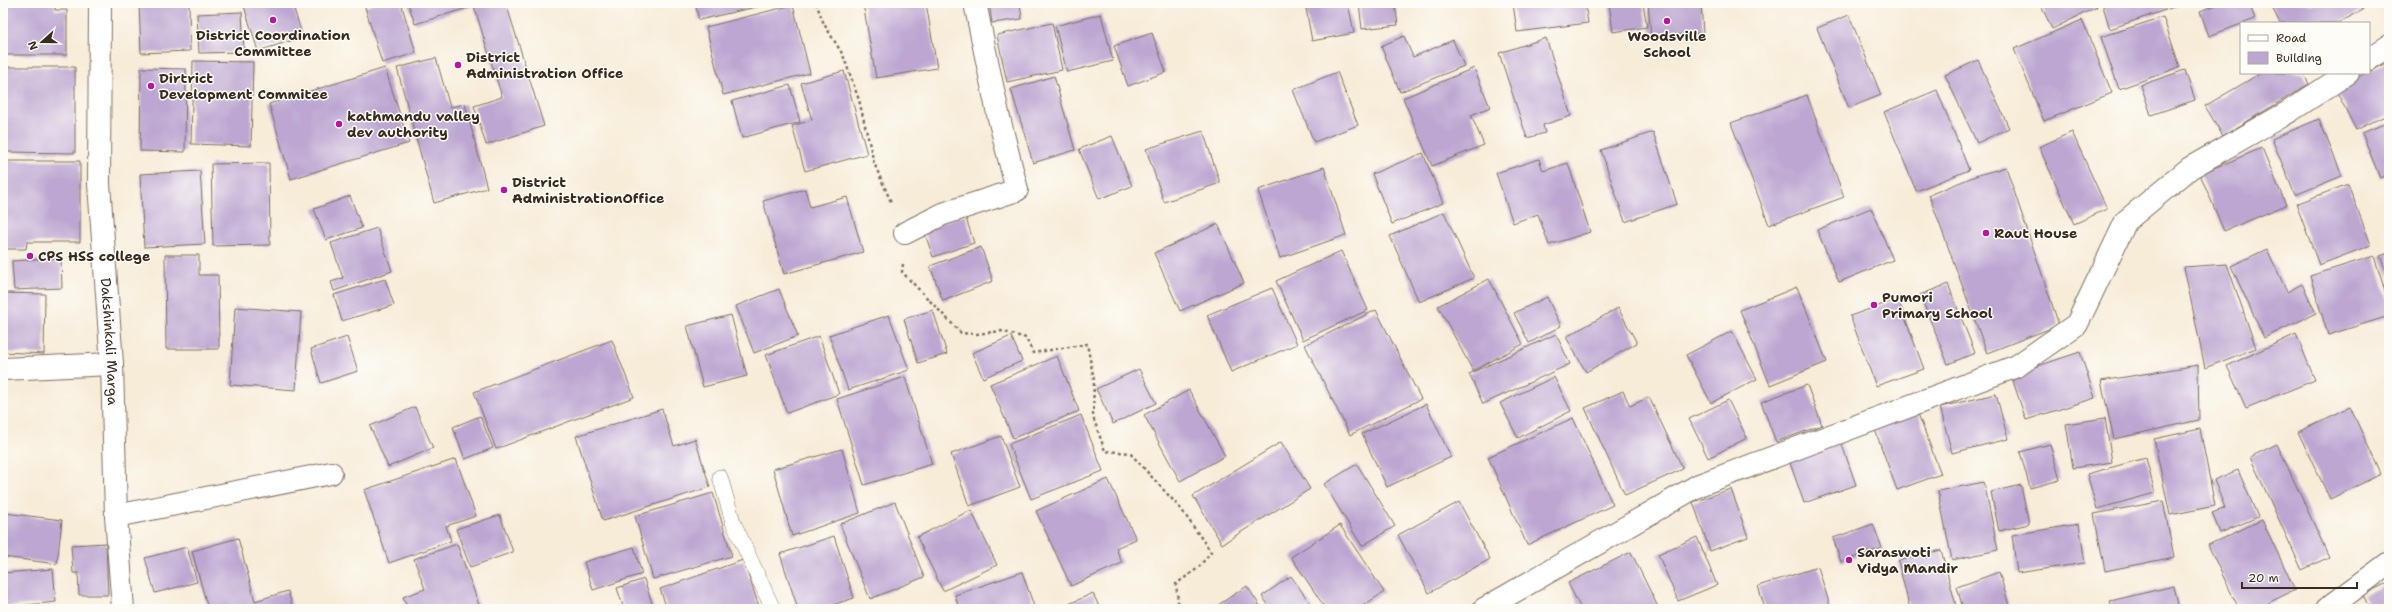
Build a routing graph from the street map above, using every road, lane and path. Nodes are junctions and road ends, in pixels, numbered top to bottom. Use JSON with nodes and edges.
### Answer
{"nodes":[{"id":1,"x":100,"y":3,"type":"edge"},
{"id":2,"x":816,"y":3,"type":"edge"},
{"id":3,"x":974,"y":3,"type":"edge"},
{"id":4,"x":2389,"y":46,"type":"edge"},
{"id":5,"x":2370,"y":59,"type":"edge"},
{"id":6,"x":2346,"y":74,"type":"edge"},
{"id":7,"x":905,"y":233,"type":"junction"},
{"id":8,"x":112,"y":364,"type":"junction"},
{"id":9,"x":3,"y":369,"type":"edge"},
{"id":10,"x":331,"y":472,"type":"dead end"},
{"id":11,"x":720,"y":477,"type":"dead end"},
{"id":12,"x":116,"y":516,"type":"junction"},
{"id":13,"x":2389,"y":563,"type":"edge"},
{"id":14,"x":123,"y":609,"type":"edge"},
{"id":15,"x":773,"y":609,"type":"edge"},
{"id":16,"x":1179,"y":609,"type":"edge"},
{"id":17,"x":1484,"y":609,"type":"edge"},
{"id":18,"x":2327,"y":609,"type":"edge"}],
"edges":[{"from":1,"to":8,"type":"street","name":"Dakshinkali Marga"},
{"from":2,"to":7,"type":"path"},
{"from":3,"to":7,"type":"street"},
{"from":4,"to":5,"type":"street"},
{"from":6,"to":17,"type":"street"},
{"from":7,"to":16,"type":"path"},
{"from":8,"to":9,"type":"street"},
{"from":8,"to":12,"type":"street","name":"Dakshinkali Marga"},
{"from":10,"to":12,"type":"street"},
{"from":11,"to":15,"type":"lane"},
{"from":12,"to":14,"type":"street","name":"Dakshinkali Marga"},
{"from":13,"to":18,"type":"street"}]}
